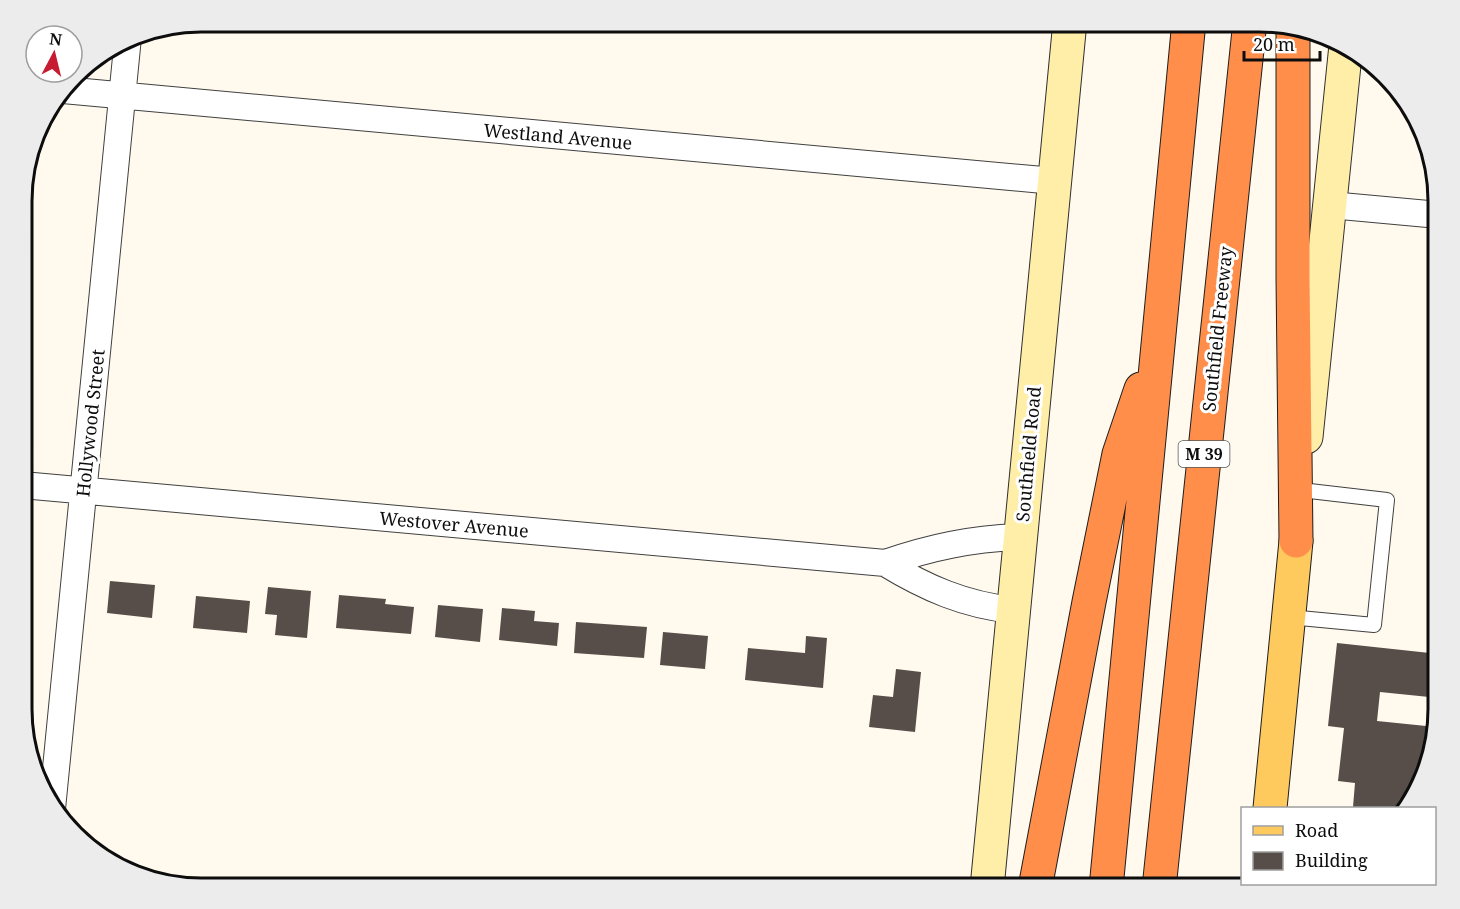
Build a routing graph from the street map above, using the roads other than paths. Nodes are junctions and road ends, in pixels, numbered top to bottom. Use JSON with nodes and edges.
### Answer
{"nodes":[{"id":1,"x":1069,"y":31,"type":"edge"},
{"id":2,"x":1188,"y":31,"type":"edge"},
{"id":3,"x":1249,"y":31,"type":"edge"},
{"id":4,"x":1293,"y":35,"type":"edge"},
{"id":5,"x":127,"y":48,"type":"edge"},
{"id":6,"x":1345,"y":55,"type":"edge"},
{"id":7,"x":72,"y":91,"type":"edge"},
{"id":8,"x":123,"y":96,"type":"junction"},
{"id":9,"x":1054,"y":181,"type":"junction"},
{"id":10,"x":1330,"y":205,"type":"junction"},
{"id":11,"x":1428,"y":214,"type":"edge"},
{"id":12,"x":1159,"y":336,"type":"junction"},
{"id":13,"x":31,"y":486,"type":"edge"},
{"id":14,"x":83,"y":490,"type":"junction"},
{"id":15,"x":1301,"y":490,"type":"junction"},
{"id":16,"x":1020,"y":537,"type":"junction"},
{"id":17,"x":1296,"y":541,"type":"junction"},
{"id":18,"x":885,"y":563,"type":"junction"},
{"id":19,"x":1012,"y":610,"type":"junction"},
{"id":20,"x":1288,"y":617,"type":"junction"},
{"id":21,"x":54,"y":791,"type":"edge"},
{"id":22,"x":1270,"y":807,"type":"edge"},
{"id":23,"x":988,"y":877,"type":"edge"},
{"id":24,"x":1037,"y":877,"type":"edge"},
{"id":25,"x":1107,"y":877,"type":"edge"},
{"id":26,"x":1160,"y":877,"type":"edge"}],
"edges":[{"from":1,"to":9,"type":"main road","name":"Southfield Road"},
{"from":2,"to":12,"type":"highway"},
{"from":3,"to":26,"type":"highway","name":"Southfield Freeway","number":"M 39"},
{"from":4,"to":17,"type":"highway"},
{"from":5,"to":8,"type":"street","name":"Hollywood Street"},
{"from":6,"to":10,"type":"main road"},
{"from":7,"to":8,"type":"street","name":"Westland Avenue"},
{"from":8,"to":9,"type":"street","name":"Westland Avenue"},
{"from":8,"to":14,"type":"street","name":"Hollywood Street"},
{"from":9,"to":16,"type":"main road","name":"Southfield Road"},
{"from":10,"to":11,"type":"street"},
{"from":10,"to":15,"type":"main road"},
{"from":12,"to":24,"type":"highway"},
{"from":12,"to":25,"type":"highway"},
{"from":13,"to":14,"type":"street","name":"Westover Avenue"},
{"from":14,"to":18,"type":"street","name":"Westover Avenue"},
{"from":14,"to":21,"type":"street","name":"Hollywood Street"},
{"from":15,"to":17,"type":"main road"},
{"from":15,"to":20,"type":"lane"},
{"from":16,"to":18,"type":"street","name":"Westover Avenue"},
{"from":16,"to":19,"type":"main road","name":"Southfield Road"},
{"from":17,"to":20,"type":"main road"},
{"from":18,"to":19,"type":"street","name":"Westover Avenue"},
{"from":19,"to":23,"type":"main road","name":"Southfield Road"},
{"from":20,"to":22,"type":"main road"}]}
